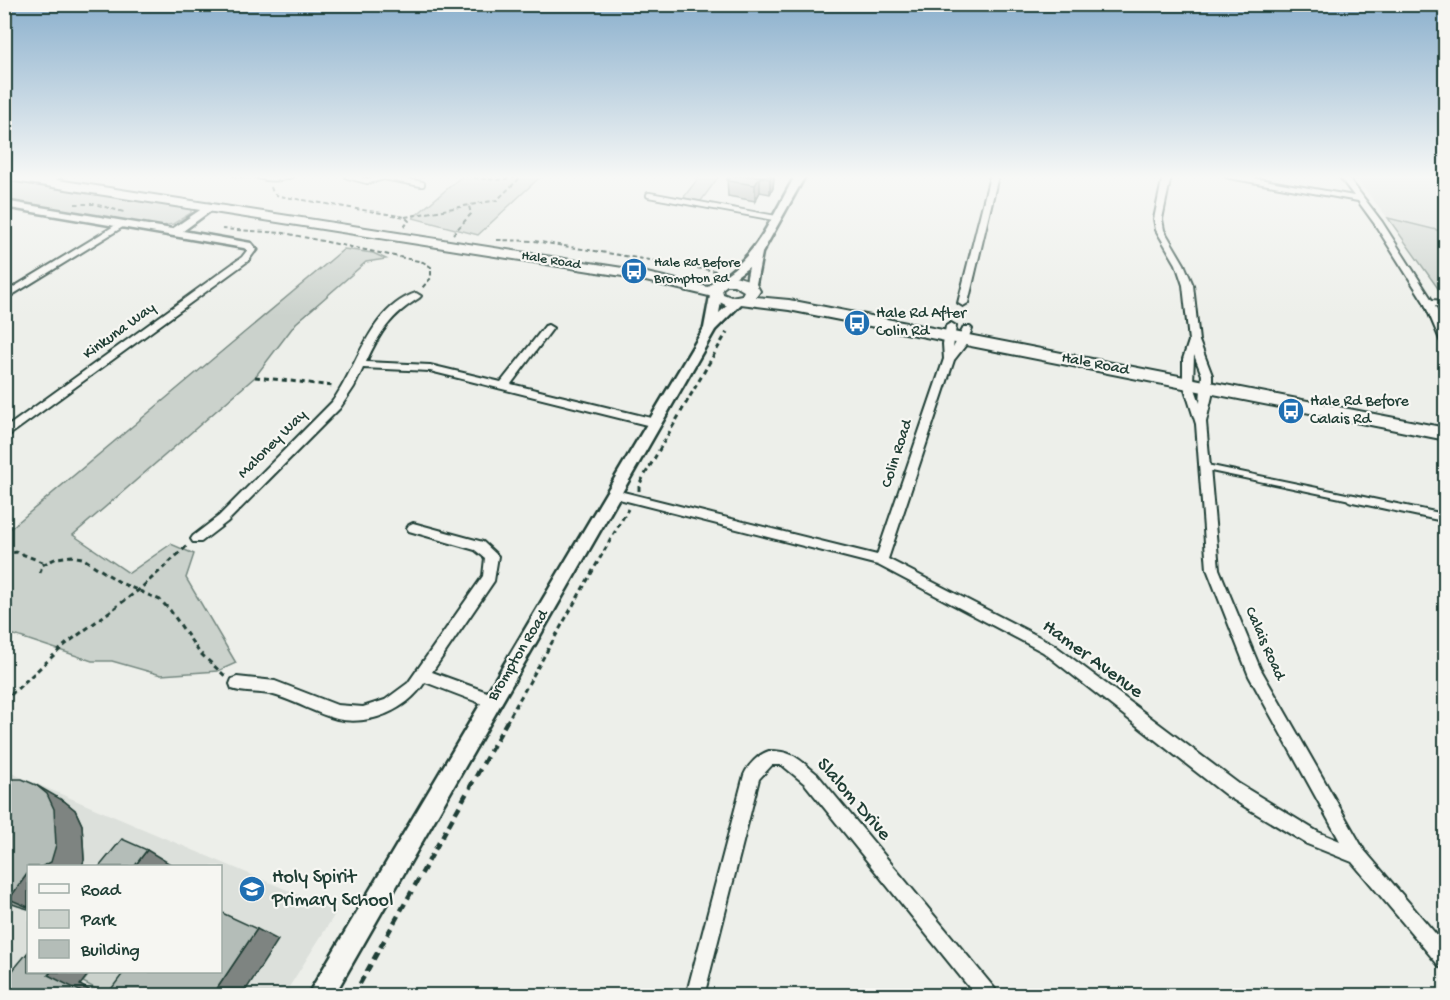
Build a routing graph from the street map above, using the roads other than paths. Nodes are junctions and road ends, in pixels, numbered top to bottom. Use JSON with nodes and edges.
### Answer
{"nodes":[{"id":1,"x":109,"y":223,"type":"edge"},
{"id":2,"x":187,"y":223,"type":"edge"},
{"id":3,"x":307,"y":223,"type":"edge"},
{"id":4,"x":773,"y":223,"type":"edge"},
{"id":5,"x":983,"y":223,"type":"edge"},
{"id":6,"x":1159,"y":223,"type":"edge"},
{"id":7,"x":1378,"y":223,"type":"edge"},
{"id":8,"x":122,"y":225,"type":"junction"},
{"id":9,"x":173,"y":233,"type":"junction"},
{"id":10,"x":252,"y":250,"type":"joint"},
{"id":11,"x":757,"y":253,"type":"junction"},
{"id":12,"x":720,"y":285,"type":"junction"},
{"id":13,"x":746,"y":294,"type":"junction"},
{"id":14,"x":417,"y":296,"type":"dead end"},
{"id":15,"x":4,"y":297,"type":"edge"},
{"id":16,"x":1429,"y":302,"type":"junction"},
{"id":17,"x":963,"y":303,"type":"dead end"},
{"id":18,"x":1446,"y":304,"type":"edge"},
{"id":19,"x":548,"y":328,"type":"dead end"},
{"id":20,"x":719,"y":330,"type":"junction"},
{"id":21,"x":957,"y":332,"type":"junction"},
{"id":22,"x":1194,"y":341,"type":"junction"},
{"id":23,"x":1446,"y":342,"type":"edge"},
{"id":24,"x":360,"y":365,"type":"junction"},
{"id":25,"x":1188,"y":377,"type":"junction"},
{"id":26,"x":1207,"y":381,"type":"junction"},
{"id":27,"x":503,"y":387,"type":"junction"},
{"id":28,"x":1446,"y":422,"type":"edge"},
{"id":29,"x":655,"y":423,"type":"junction"},
{"id":30,"x":1201,"y":424,"type":"junction"},
{"id":31,"x":1446,"y":434,"type":"edge"},
{"id":32,"x":4,"y":435,"type":"edge"},
{"id":33,"x":1204,"y":467,"type":"junction"},
{"id":34,"x":615,"y":494,"type":"junction"},
{"id":35,"x":1446,"y":518,"type":"edge"},
{"id":36,"x":413,"y":528,"type":"dead end"},
{"id":37,"x":197,"y":539,"type":"road end"},
{"id":38,"x":881,"y":561,"type":"junction"},
{"id":39,"x":423,"y":675,"type":"junction"},
{"id":40,"x":237,"y":684,"type":"road end"},
{"id":41,"x":493,"y":701,"type":"junction"},
{"id":42,"x":1358,"y":856,"type":"junction"},
{"id":43,"x":1446,"y":961,"type":"edge"},
{"id":44,"x":323,"y":992,"type":"edge"},
{"id":45,"x":695,"y":996,"type":"edge"},
{"id":46,"x":988,"y":996,"type":"edge"}],
"edges":[{"from":1,"to":8,"type":"street"},
{"from":2,"to":9,"type":"street"},
{"from":3,"to":12,"type":"main road","name":"Hale Road"},
{"from":4,"to":11,"type":"street"},
{"from":5,"to":17,"type":"street"},
{"from":6,"to":22,"type":"street","name":"Calais Road"},
{"from":7,"to":16,"type":"street"},
{"from":8,"to":9,"type":"street"},
{"from":8,"to":15,"type":"street"},
{"from":9,"to":10,"type":"street"},
{"from":10,"to":32,"type":"street","name":"Kinkuna Way"},
{"from":11,"to":12,"type":"street"},
{"from":11,"to":13,"type":"street"},
{"from":12,"to":13,"type":"main road"},
{"from":12,"to":13,"type":"main road"},
{"from":12,"to":20,"type":"street","name":"Brompton Road"},
{"from":13,"to":20,"type":"street","name":"Brompton Road"},
{"from":13,"to":21,"type":"main road","name":"Hale Road"},
{"from":14,"to":24,"type":"street","name":"Maloney Way"},
{"from":16,"to":18,"type":"street"},
{"from":16,"to":23,"type":"street"},
{"from":19,"to":27,"type":"street"},
{"from":20,"to":29,"type":"street","name":"Brompton Road"},
{"from":21,"to":25,"type":"main road","name":"Hale Road"},
{"from":21,"to":38,"type":"street","name":"Colin Road"},
{"from":22,"to":25,"type":"street","name":"Calais Road"},
{"from":22,"to":26,"type":"street","name":"Calais Road"},
{"from":24,"to":27,"type":"street"},
{"from":24,"to":37,"type":"street","name":"Maloney Way"},
{"from":25,"to":26,"type":"main road","name":"Hale Road"},
{"from":25,"to":30,"type":"street","name":"Calais Road"},
{"from":26,"to":28,"type":"main road","name":"Hale Road"},
{"from":26,"to":30,"type":"street","name":"Calais Road"},
{"from":26,"to":31,"type":"main road","name":"Hale Road"},
{"from":27,"to":29,"type":"street"},
{"from":29,"to":34,"type":"street","name":"Brompton Road"},
{"from":30,"to":33,"type":"street","name":"Calais Road"},
{"from":33,"to":35,"type":"lane"},
{"from":33,"to":42,"type":"street","name":"Calais Road"},
{"from":34,"to":38,"type":"street","name":"Hamer Avenue"},
{"from":34,"to":41,"type":"street","name":"Brompton Road"},
{"from":36,"to":39,"type":"street"},
{"from":38,"to":42,"type":"street","name":"Hamer Avenue"},
{"from":39,"to":40,"type":"street"},
{"from":39,"to":41,"type":"street"},
{"from":41,"to":44,"type":"street","name":"Brompton Road"},
{"from":42,"to":43,"type":"street","name":"Hamer Avenue"},
{"from":45,"to":46,"type":"street","name":"Slalom Drive"}]}
